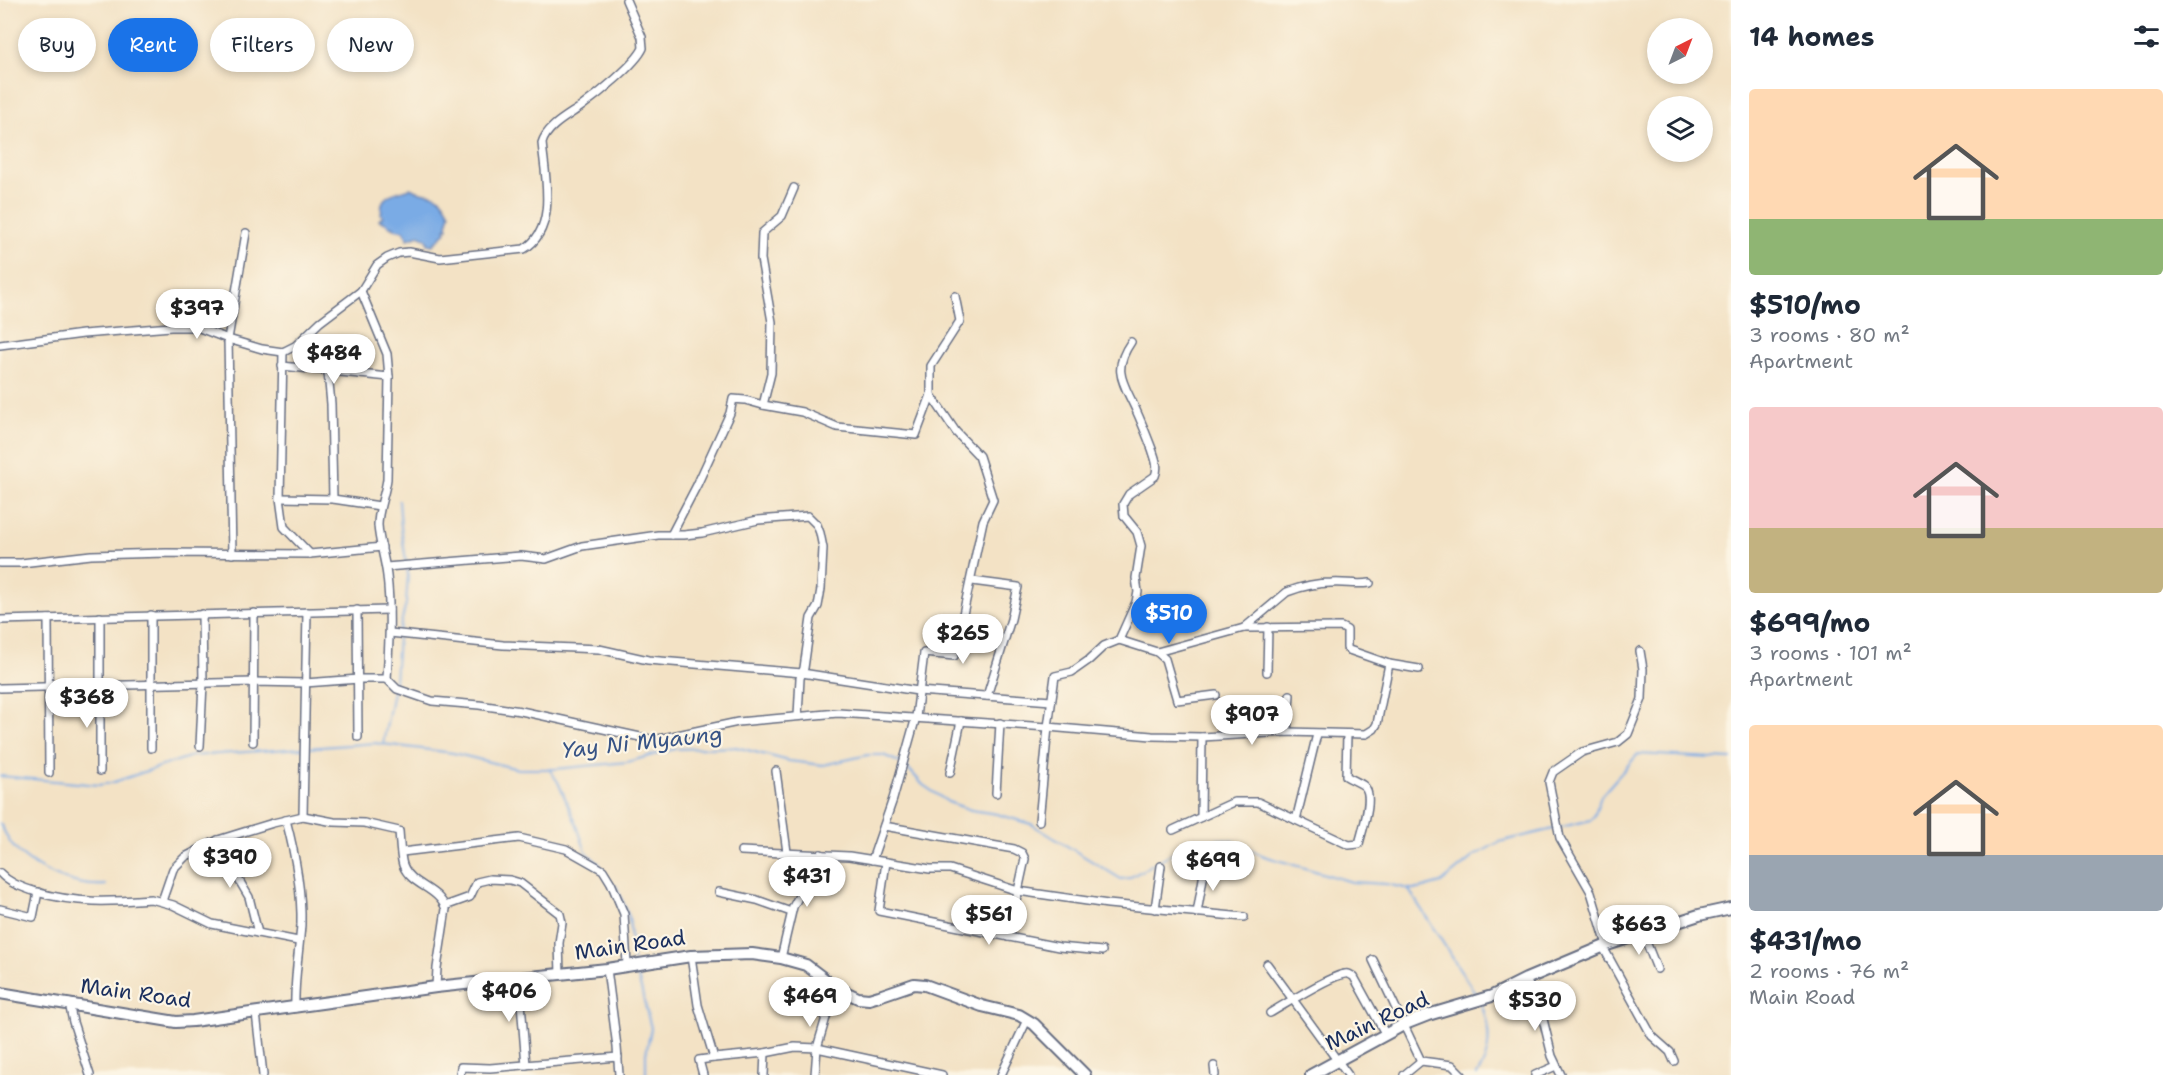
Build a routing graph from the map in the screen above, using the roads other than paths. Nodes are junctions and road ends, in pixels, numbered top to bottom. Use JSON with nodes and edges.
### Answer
{"nodes":[{"id":1,"x":626,"y":0,"type":"edge"},
{"id":2,"x":794,"y":188,"type":"dead end"},
{"id":3,"x":246,"y":233,"type":"dead end"},
{"id":4,"x":361,"y":291,"type":"junction"},
{"id":5,"x":955,"y":296,"type":"dead end"},
{"id":6,"x":228,"y":339,"type":"junction"},
{"id":7,"x":1131,"y":342,"type":"dead end"},
{"id":8,"x":0,"y":345,"type":"edge"},
{"id":9,"x":283,"y":352,"type":"junction"},
{"id":10,"x":282,"y":366,"type":"junction"},
{"id":11,"x":328,"y":372,"type":"junction"},
{"id":12,"x":389,"y":377,"type":"junction"},
{"id":13,"x":931,"y":395,"type":"junction"},
{"id":14,"x":763,"y":405,"type":"junction"},
{"id":15,"x":280,"y":498,"type":"junction"},
{"id":16,"x":333,"y":499,"type":"junction"},
{"id":17,"x":380,"y":507,"type":"junction"},
{"id":18,"x":671,"y":535,"type":"junction"},
{"id":19,"x":382,"y":547,"type":"junction"},
{"id":20,"x":232,"y":554,"type":"junction"},
{"id":21,"x":310,"y":554,"type":"junction"},
{"id":22,"x":0,"y":563,"type":"edge"},
{"id":23,"x":386,"y":567,"type":"junction"},
{"id":24,"x":972,"y":581,"type":"junction"},
{"id":25,"x":1370,"y":583,"type":"dead end"},
{"id":26,"x":357,"y":610,"type":"junction"},
{"id":27,"x":389,"y":610,"type":"junction"},
{"id":28,"x":307,"y":612,"type":"junction"},
{"id":29,"x":254,"y":613,"type":"junction"},
{"id":30,"x":202,"y":614,"type":"junction"},
{"id":31,"x":151,"y":615,"type":"junction"},
{"id":32,"x":100,"y":617,"type":"junction"},
{"id":33,"x":48,"y":619,"type":"junction"},
{"id":34,"x":0,"y":620,"type":"edge"},
{"id":35,"x":1268,"y":627,"type":"junction"},
{"id":36,"x":1244,"y":628,"type":"junction"},
{"id":37,"x":390,"y":633,"type":"junction"},
{"id":38,"x":1119,"y":640,"type":"junction"},
{"id":39,"x":1640,"y":651,"type":"dead end"},
{"id":40,"x":1157,"y":652,"type":"junction"},
{"id":41,"x":1389,"y":664,"type":"junction"},
{"id":42,"x":1419,"y":669,"type":"dead end"},
{"id":43,"x":1267,"y":672,"type":"dead end"},
{"id":44,"x":802,"y":673,"type":"junction"},
{"id":45,"x":358,"y":679,"type":"junction"},
{"id":46,"x":387,"y":679,"type":"junction"},
{"id":47,"x":254,"y":682,"type":"junction"},
{"id":48,"x":203,"y":683,"type":"junction"},
{"id":49,"x":305,"y":683,"type":"junction"},
{"id":50,"x":151,"y":684,"type":"junction"},
{"id":51,"x":99,"y":686,"type":"junction"},
{"id":52,"x":0,"y":688,"type":"edge"},
{"id":53,"x":48,"y":688,"type":"junction"},
{"id":54,"x":918,"y":691,"type":"junction"},
{"id":55,"x":1216,"y":695,"type":"dead end"},
{"id":56,"x":1290,"y":695,"type":"dead end"},
{"id":57,"x":987,"y":696,"type":"junction"},
{"id":58,"x":1051,"y":701,"type":"junction"},
{"id":59,"x":798,"y":716,"type":"junction"},
{"id":60,"x":916,"y":717,"type":"junction"},
{"id":61,"x":961,"y":721,"type":"junction"},
{"id":62,"x":1000,"y":723,"type":"junction"},
{"id":63,"x":1048,"y":727,"type":"junction"},
{"id":64,"x":1287,"y":732,"type":"junction"},
{"id":65,"x":1317,"y":734,"type":"junction"},
{"id":66,"x":1347,"y":734,"type":"junction"},
{"id":67,"x":358,"y":737,"type":"dead end"},
{"id":68,"x":1202,"y":737,"type":"junction"},
{"id":69,"x":253,"y":742,"type":"dead end"},
{"id":70,"x":200,"y":746,"type":"dead end"},
{"id":71,"x":151,"y":748,"type":"dead end"},
{"id":72,"x":100,"y":771,"type":"dead end"},
{"id":73,"x":776,"y":771,"type":"dead end"},
{"id":74,"x":49,"y":773,"type":"dead end"},
{"id":75,"x":950,"y":773,"type":"dead end"},
{"id":76,"x":996,"y":793,"type":"dead end"},
{"id":77,"x":303,"y":816,"type":"junction"},
{"id":78,"x":1201,"y":817,"type":"junction"},
{"id":79,"x":286,"y":820,"type":"junction"},
{"id":80,"x":1296,"y":820,"type":"junction"},
{"id":81,"x":1039,"y":821,"type":"dead end"},
{"id":82,"x":884,"y":826,"type":"junction"},
{"id":83,"x":1173,"y":830,"type":"dead end"},
{"id":84,"x":218,"y":840,"type":"junction"},
{"id":85,"x":741,"y":851,"type":"dead end"},
{"id":86,"x":402,"y":852,"type":"junction"},
{"id":87,"x":787,"y":852,"type":"junction"},
{"id":88,"x":821,"y":854,"type":"junction"},
{"id":89,"x":872,"y":860,"type":"junction"},
{"id":90,"x":886,"y":862,"type":"junction"},
{"id":91,"x":1161,"y":866,"type":"dead end"},
{"id":92,"x":1205,"y":867,"type":"dead end"},
{"id":93,"x":0,"y":873,"type":"edge"},
{"id":94,"x":1018,"y":891,"type":"junction"},
{"id":95,"x":38,"y":892,"type":"junction"},
{"id":96,"x":719,"y":892,"type":"dead end"},
{"id":97,"x":162,"y":901,"type":"junction"},
{"id":98,"x":445,"y":906,"type":"junction"},
{"id":99,"x":1731,"y":908,"type":"edge"},
{"id":100,"x":0,"y":909,"type":"edge"},
{"id":101,"x":1155,"y":909,"type":"junction"},
{"id":102,"x":791,"y":912,"type":"junction"},
{"id":103,"x":1197,"y":913,"type":"junction"},
{"id":104,"x":1244,"y":917,"type":"dead end"},
{"id":105,"x":258,"y":933,"type":"junction"},
{"id":106,"x":1643,"y":934,"type":"junction"},
{"id":107,"x":1008,"y":937,"type":"junction"},
{"id":108,"x":298,"y":941,"type":"junction"},
{"id":109,"x":1605,"y":946,"type":"junction"},
{"id":110,"x":1102,"y":951,"type":"dead end"},
{"id":111,"x":690,"y":956,"type":"junction"},
{"id":112,"x":781,"y":958,"type":"junction"},
{"id":113,"x":1373,"y":960,"type":"dead end"},
{"id":114,"x":627,"y":964,"type":"junction"},
{"id":115,"x":1267,"y":964,"type":"dead end"},
{"id":116,"x":607,"y":969,"type":"junction"},
{"id":117,"x":1657,"y":969,"type":"dead end"},
{"id":118,"x":560,"y":974,"type":"junction"},
{"id":119,"x":519,"y":978,"type":"junction"},
{"id":120,"x":1526,"y":979,"type":"junction"},
{"id":121,"x":436,"y":987,"type":"junction"},
{"id":122,"x":835,"y":987,"type":"junction"},
{"id":123,"x":0,"y":993,"type":"edge"},
{"id":124,"x":1293,"y":1000,"type":"junction"},
{"id":125,"x":69,"y":1004,"type":"junction"},
{"id":126,"x":295,"y":1008,"type":"junction"},
{"id":127,"x":255,"y":1013,"type":"junction"},
{"id":128,"x":1270,"y":1013,"type":"dead end"},
{"id":129,"x":1027,"y":1020,"type":"junction"},
{"id":130,"x":1405,"y":1024,"type":"junction"},
{"id":131,"x":1386,"y":1035,"type":"junction"},
{"id":132,"x":817,"y":1048,"type":"junction"},
{"id":133,"x":765,"y":1053,"type":"junction"},
{"id":134,"x":618,"y":1057,"type":"junction"},
{"id":135,"x":714,"y":1058,"type":"junction"},
{"id":136,"x":1337,"y":1060,"type":"junction"},
{"id":137,"x":1421,"y":1061,"type":"junction"},
{"id":138,"x":1674,"y":1061,"type":"dead end"},
{"id":139,"x":526,"y":1065,"type":"junction"},
{"id":140,"x":1214,"y":1066,"type":"dead end"},
{"id":141,"x":1556,"y":1066,"type":"junction"},
{"id":142,"x":490,"y":1072,"type":"edge"},
{"id":143,"x":918,"y":1073,"type":"edge"},
{"id":144,"x":90,"y":1075,"type":"edge"},
{"id":145,"x":264,"y":1075,"type":"edge"},
{"id":146,"x":460,"y":1075,"type":"edge"},
{"id":147,"x":619,"y":1075,"type":"edge"},
{"id":148,"x":703,"y":1075,"type":"edge"},
{"id":149,"x":764,"y":1075,"type":"edge"},
{"id":150,"x":815,"y":1075,"type":"edge"},
{"id":151,"x":942,"y":1075,"type":"edge"},
{"id":152,"x":1000,"y":1075,"type":"edge"},
{"id":153,"x":1085,"y":1075,"type":"edge"},
{"id":154,"x":1215,"y":1075,"type":"edge"},
{"id":155,"x":1311,"y":1075,"type":"edge"},
{"id":156,"x":1348,"y":1075,"type":"edge"},
{"id":157,"x":1404,"y":1075,"type":"edge"},
{"id":158,"x":1462,"y":1075,"type":"edge"},
{"id":159,"x":1535,"y":1075,"type":"edge"},
{"id":160,"x":1561,"y":1075,"type":"edge"}],
"edges":[{"from":1,"to":4,"type":"street"},
{"from":2,"to":14,"type":"street"},
{"from":3,"to":6,"type":"street"},
{"from":4,"to":9,"type":"street"},
{"from":4,"to":12,"type":"street"},
{"from":5,"to":13,"type":"street"},
{"from":6,"to":8,"type":"street"},
{"from":6,"to":9,"type":"street"},
{"from":6,"to":20,"type":"street"},
{"from":7,"to":38,"type":"street"},
{"from":9,"to":10,"type":"street"},
{"from":10,"to":11,"type":"street"},
{"from":10,"to":15,"type":"street"},
{"from":11,"to":12,"type":"street"},
{"from":11,"to":16,"type":"street"},
{"from":12,"to":17,"type":"street"},
{"from":13,"to":14,"type":"street"},
{"from":13,"to":24,"type":"street"},
{"from":14,"to":18,"type":"street"},
{"from":15,"to":16,"type":"street"},
{"from":15,"to":21,"type":"street"},
{"from":16,"to":17,"type":"street"},
{"from":17,"to":19,"type":"street"},
{"from":18,"to":23,"type":"street"},
{"from":18,"to":44,"type":"street"},
{"from":19,"to":21,"type":"street"},
{"from":19,"to":23,"type":"street"},
{"from":20,"to":21,"type":"street"},
{"from":20,"to":22,"type":"street"},
{"from":23,"to":27,"type":"street"},
{"from":24,"to":54,"type":"street"},
{"from":24,"to":57,"type":"street"},
{"from":25,"to":36,"type":"street"},
{"from":26,"to":27,"type":"street"},
{"from":26,"to":28,"type":"street"},
{"from":26,"to":45,"type":"street"},
{"from":27,"to":37,"type":"street"},
{"from":28,"to":29,"type":"street"},
{"from":28,"to":49,"type":"street"},
{"from":29,"to":30,"type":"street"},
{"from":29,"to":47,"type":"street"},
{"from":30,"to":31,"type":"street"},
{"from":30,"to":48,"type":"street"},
{"from":31,"to":32,"type":"street"},
{"from":31,"to":50,"type":"street"},
{"from":32,"to":33,"type":"street"},
{"from":32,"to":51,"type":"street"},
{"from":33,"to":34,"type":"street"},
{"from":33,"to":53,"type":"street"},
{"from":35,"to":36,"type":"street"},
{"from":35,"to":41,"type":"street"},
{"from":35,"to":43,"type":"street"},
{"from":36,"to":40,"type":"street"},
{"from":37,"to":44,"type":"street"},
{"from":37,"to":46,"type":"street"},
{"from":38,"to":40,"type":"street"},
{"from":38,"to":58,"type":"street"},
{"from":39,"to":109,"type":"street"},
{"from":40,"to":55,"type":"street"},
{"from":41,"to":42,"type":"street"},
{"from":41,"to":66,"type":"street"},
{"from":44,"to":54,"type":"street"},
{"from":44,"to":59,"type":"street"},
{"from":45,"to":46,"type":"street"},
{"from":45,"to":49,"type":"street"},
{"from":45,"to":67,"type":"street"},
{"from":46,"to":59,"type":"street"},
{"from":47,"to":48,"type":"street"},
{"from":47,"to":49,"type":"street"},
{"from":47,"to":69,"type":"street"},
{"from":48,"to":50,"type":"street"},
{"from":48,"to":70,"type":"street"},
{"from":49,"to":77,"type":"street"},
{"from":50,"to":51,"type":"street"},
{"from":50,"to":71,"type":"street"},
{"from":51,"to":53,"type":"street"},
{"from":51,"to":72,"type":"street"},
{"from":52,"to":53,"type":"street"},
{"from":53,"to":74,"type":"street"},
{"from":54,"to":57,"type":"street"},
{"from":54,"to":60,"type":"street"},
{"from":56,"to":64,"type":"street"},
{"from":57,"to":58,"type":"street"},
{"from":58,"to":63,"type":"street"},
{"from":59,"to":60,"type":"street"},
{"from":60,"to":61,"type":"street"},
{"from":60,"to":82,"type":"street"},
{"from":61,"to":62,"type":"street"},
{"from":61,"to":75,"type":"street"},
{"from":62,"to":63,"type":"street"},
{"from":62,"to":76,"type":"street"},
{"from":63,"to":68,"type":"street"},
{"from":63,"to":81,"type":"street"},
{"from":64,"to":65,"type":"street"},
{"from":64,"to":68,"type":"street"},
{"from":65,"to":66,"type":"street"},
{"from":65,"to":80,"type":"street"},
{"from":66,"to":80,"type":"street"},
{"from":68,"to":78,"type":"street"},
{"from":73,"to":87,"type":"street"},
{"from":77,"to":79,"type":"street"},
{"from":77,"to":86,"type":"street"},
{"from":78,"to":80,"type":"street"},
{"from":78,"to":83,"type":"street"},
{"from":79,"to":84,"type":"street"},
{"from":79,"to":108,"type":"street"},
{"from":82,"to":89,"type":"street"},
{"from":82,"to":94,"type":"street"},
{"from":84,"to":97,"type":"street"},
{"from":84,"to":105,"type":"street"},
{"from":85,"to":87,"type":"street"},
{"from":86,"to":98,"type":"street"},
{"from":86,"to":114,"type":"street"},
{"from":87,"to":88,"type":"street"},
{"from":88,"to":89,"type":"street"},
{"from":88,"to":102,"type":"street"},
{"from":89,"to":90,"type":"street"},
{"from":90,"to":94,"type":"street"},
{"from":90,"to":107,"type":"street"},
{"from":91,"to":101,"type":"street"},
{"from":92,"to":103,"type":"street"},
{"from":93,"to":95,"type":"street"},
{"from":94,"to":101,"type":"street"},
{"from":94,"to":107,"type":"street"},
{"from":95,"to":97,"type":"street"},
{"from":95,"to":100,"type":"street"},
{"from":96,"to":102,"type":"street"},
{"from":97,"to":105,"type":"street"},
{"from":98,"to":118,"type":"street"},
{"from":98,"to":121,"type":"street"},
{"from":99,"to":106,"type":"main road","name":"Main Road"},
{"from":101,"to":103,"type":"street"},
{"from":102,"to":112,"type":"street"},
{"from":103,"to":104,"type":"street"},
{"from":105,"to":108,"type":"street"},
{"from":106,"to":109,"type":"main road","name":"Main Road"},
{"from":106,"to":117,"type":"street"},
{"from":107,"to":110,"type":"street"},
{"from":108,"to":126,"type":"street"},
{"from":109,"to":120,"type":"main road","name":"Main Road"},
{"from":109,"to":138,"type":"street"},
{"from":111,"to":112,"type":"main road","name":"Main Road"},
{"from":111,"to":114,"type":"main road","name":"Main Road"},
{"from":111,"to":135,"type":"street"},
{"from":112,"to":122,"type":"main road","name":"Main Road"},
{"from":113,"to":130,"type":"street"},
{"from":114,"to":116,"type":"main road","name":"Main Road"},
{"from":115,"to":124,"type":"street"},
{"from":116,"to":118,"type":"main road","name":"Main Road"},
{"from":116,"to":134,"type":"street"},
{"from":118,"to":119,"type":"main road","name":"Main Road"},
{"from":119,"to":121,"type":"main road","name":"Main Road"},
{"from":119,"to":139,"type":"street"},
{"from":120,"to":130,"type":"main road","name":"Main Road"},
{"from":120,"to":141,"type":"street"},
{"from":121,"to":126,"type":"main road","name":"Main Road"},
{"from":122,"to":129,"type":"main road","name":"Main Road"},
{"from":122,"to":132,"type":"street"},
{"from":123,"to":125,"type":"main road","name":"Main Road"},
{"from":124,"to":128,"type":"street"},
{"from":124,"to":131,"type":"street"},
{"from":124,"to":136,"type":"street"},
{"from":125,"to":127,"type":"main road","name":"Main Road"},
{"from":125,"to":144,"type":"street"},
{"from":126,"to":127,"type":"main road","name":"Main Road"},
{"from":127,"to":145,"type":"street"},
{"from":129,"to":152,"type":"street"},
{"from":129,"to":153,"type":"main road","name":"Main Road"},
{"from":130,"to":131,"type":"main road","name":"Main Road"},
{"from":130,"to":137,"type":"street"},
{"from":131,"to":136,"type":"main road","name":"Main Road"},
{"from":132,"to":133,"type":"street"},
{"from":132,"to":143,"type":"street"},
{"from":132,"to":150,"type":"street"},
{"from":133,"to":135,"type":"street"},
{"from":133,"to":149,"type":"street"},
{"from":134,"to":139,"type":"street"},
{"from":134,"to":147,"type":"street"},
{"from":135,"to":148,"type":"street"},
{"from":136,"to":155,"type":"main road","name":"Main Road"},
{"from":136,"to":156,"type":"street"},
{"from":137,"to":157,"type":"street"},
{"from":137,"to":158,"type":"street"},
{"from":139,"to":142,"type":"street"},
{"from":140,"to":154,"type":"street"},
{"from":141,"to":159,"type":"street"},
{"from":141,"to":160,"type":"street"},
{"from":142,"to":146,"type":"street"},
{"from":143,"to":151,"type":"street"}]}
